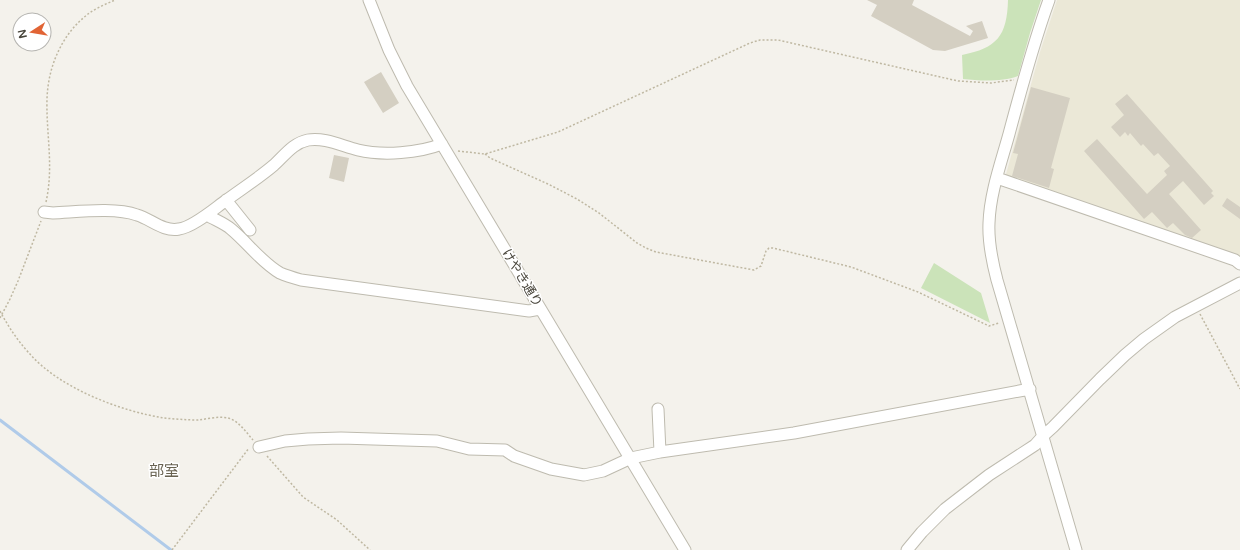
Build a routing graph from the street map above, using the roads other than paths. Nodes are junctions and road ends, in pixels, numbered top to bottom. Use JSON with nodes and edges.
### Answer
{"nodes":[{"id":1,"x":369,"y":0,"type":"edge"},
{"id":2,"x":1049,"y":0,"type":"edge"},
{"id":3,"x":445,"y":148,"type":"junction"},
{"id":4,"x":997,"y":178,"type":"junction"},
{"id":5,"x":226,"y":200,"type":"junction"},
{"id":6,"x":44,"y":212,"type":"road end"},
{"id":7,"x":207,"y":215,"type":"junction"},
{"id":8,"x":250,"y":230,"type":"dead end"},
{"id":9,"x":1240,"y":264,"type":"edge"},
{"id":10,"x":1240,"y":283,"type":"edge"},
{"id":11,"x":540,"y":308,"type":"junction"},
{"id":12,"x":1030,"y":389,"type":"junction"},
{"id":13,"x":658,"y":409,"type":"dead end"},
{"id":14,"x":1043,"y":436,"type":"junction"},
{"id":15,"x":257,"y":445,"type":"road end"},
{"id":16,"x":660,"y":452,"type":"junction"},
{"id":17,"x":631,"y":458,"type":"junction"},
{"id":18,"x":685,"y":550,"type":"edge"},
{"id":19,"x":907,"y":550,"type":"edge"},
{"id":20,"x":1076,"y":550,"type":"edge"}],
"edges":[{"from":1,"to":3,"type":"street","name":"けやき通り"},
{"from":2,"to":4,"type":"street"},
{"from":3,"to":5,"type":"street"},
{"from":3,"to":11,"type":"street","name":"けやき通り"},
{"from":4,"to":9,"type":"street"},
{"from":4,"to":12,"type":"street"},
{"from":5,"to":7,"type":"street"},
{"from":5,"to":8,"type":"street"},
{"from":6,"to":7,"type":"street"},
{"from":7,"to":11,"type":"street"},
{"from":10,"to":14,"type":"street"},
{"from":11,"to":17,"type":"street","name":"けやき通り"},
{"from":12,"to":14,"type":"street"},
{"from":12,"to":16,"type":"street"},
{"from":13,"to":16,"type":"street"},
{"from":14,"to":19,"type":"street"},
{"from":14,"to":20,"type":"street"},
{"from":15,"to":17,"type":"street"},
{"from":16,"to":17,"type":"street"},
{"from":17,"to":18,"type":"street","name":"けやき通り"}]}
